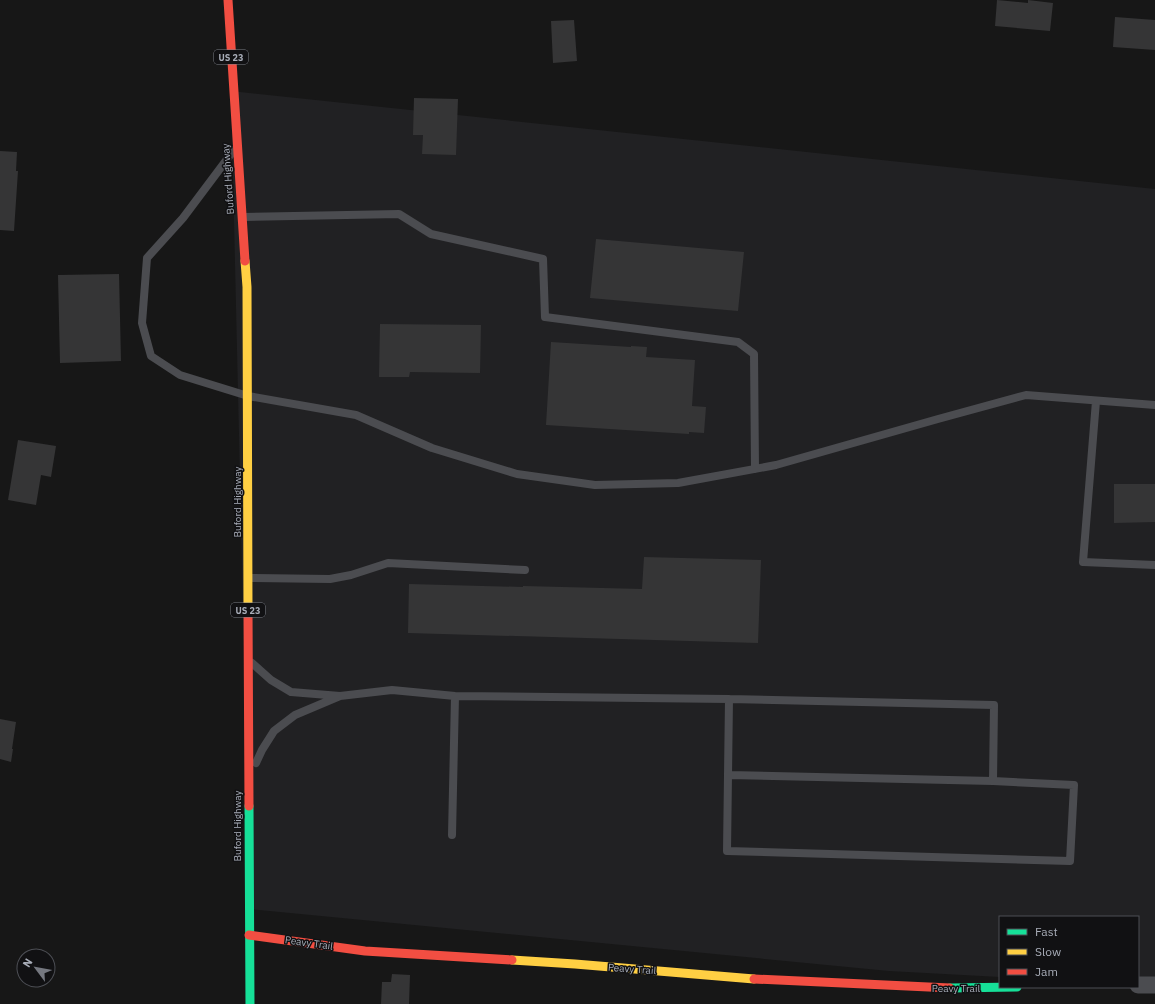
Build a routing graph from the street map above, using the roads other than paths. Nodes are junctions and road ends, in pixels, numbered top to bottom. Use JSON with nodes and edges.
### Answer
{"nodes":[{"id":1,"x":228,"y":0,"type":"edge"},
{"id":2,"x":237,"y":146,"type":"junction"},
{"id":3,"x":242,"y":217,"type":"junction"},
{"id":4,"x":248,"y":396,"type":"junction"},
{"id":5,"x":1096,"y":401,"type":"junction"},
{"id":6,"x":1155,"y":405,"type":"edge"},
{"id":7,"x":755,"y":469,"type":"junction"},
{"id":8,"x":1155,"y":565,"type":"edge"},
{"id":9,"x":525,"y":570,"type":"dead end"},
{"id":10,"x":248,"y":578,"type":"junction"},
{"id":11,"x":248,"y":659,"type":"junction"},
{"id":12,"x":340,"y":696,"type":"junction"},
{"id":13,"x":455,"y":696,"type":"junction"},
{"id":14,"x":729,"y":699,"type":"junction"},
{"id":15,"x":729,"y":775,"type":"junction"},
{"id":16,"x":248,"y":778,"type":"junction"},
{"id":17,"x":993,"y":780,"type":"junction"},
{"id":18,"x":452,"y":835,"type":"dead end"},
{"id":19,"x":249,"y":935,"type":"junction"},
{"id":20,"x":1139,"y":985,"type":"edge"},
{"id":21,"x":1155,"y":985,"type":"edge"},
{"id":22,"x":999,"y":987,"type":"edge"},
{"id":23,"x":250,"y":1004,"type":"edge"}],
"edges":[{"from":1,"to":2,"type":"main road","name":"Buford Highway","number":"US 23"},
{"from":2,"to":3,"type":"main road","name":"Buford Highway","number":"US 23"},
{"from":2,"to":4,"type":"lane"},
{"from":3,"to":4,"type":"main road","name":"Buford Highway","number":"US 23"},
{"from":3,"to":7,"type":"lane"},
{"from":4,"to":7,"type":"lane"},
{"from":4,"to":10,"type":"main road","name":"Buford Highway","number":"US 23"},
{"from":5,"to":6,"type":"lane"},
{"from":5,"to":7,"type":"lane"},
{"from":5,"to":8,"type":"lane"},
{"from":9,"to":10,"type":"lane"},
{"from":10,"to":11,"type":"main road","name":"Buford Highway","number":"US 23"},
{"from":11,"to":12,"type":"lane"},
{"from":11,"to":16,"type":"main road","name":"Buford Highway","number":"US 23"},
{"from":12,"to":13,"type":"lane"},
{"from":12,"to":16,"type":"lane"},
{"from":13,"to":14,"type":"lane"},
{"from":13,"to":18,"type":"lane"},
{"from":14,"to":15,"type":"lane"},
{"from":14,"to":17,"type":"lane"},
{"from":15,"to":17,"type":"lane"},
{"from":15,"to":17,"type":"lane"},
{"from":16,"to":19,"type":"main road","name":"Buford Highway","number":"US 23"},
{"from":19,"to":22,"type":"main road","name":"Peavy Trail"},
{"from":19,"to":23,"type":"main road","name":"Buford Highway","number":"US 23"},
{"from":20,"to":21,"type":"street"}]}
